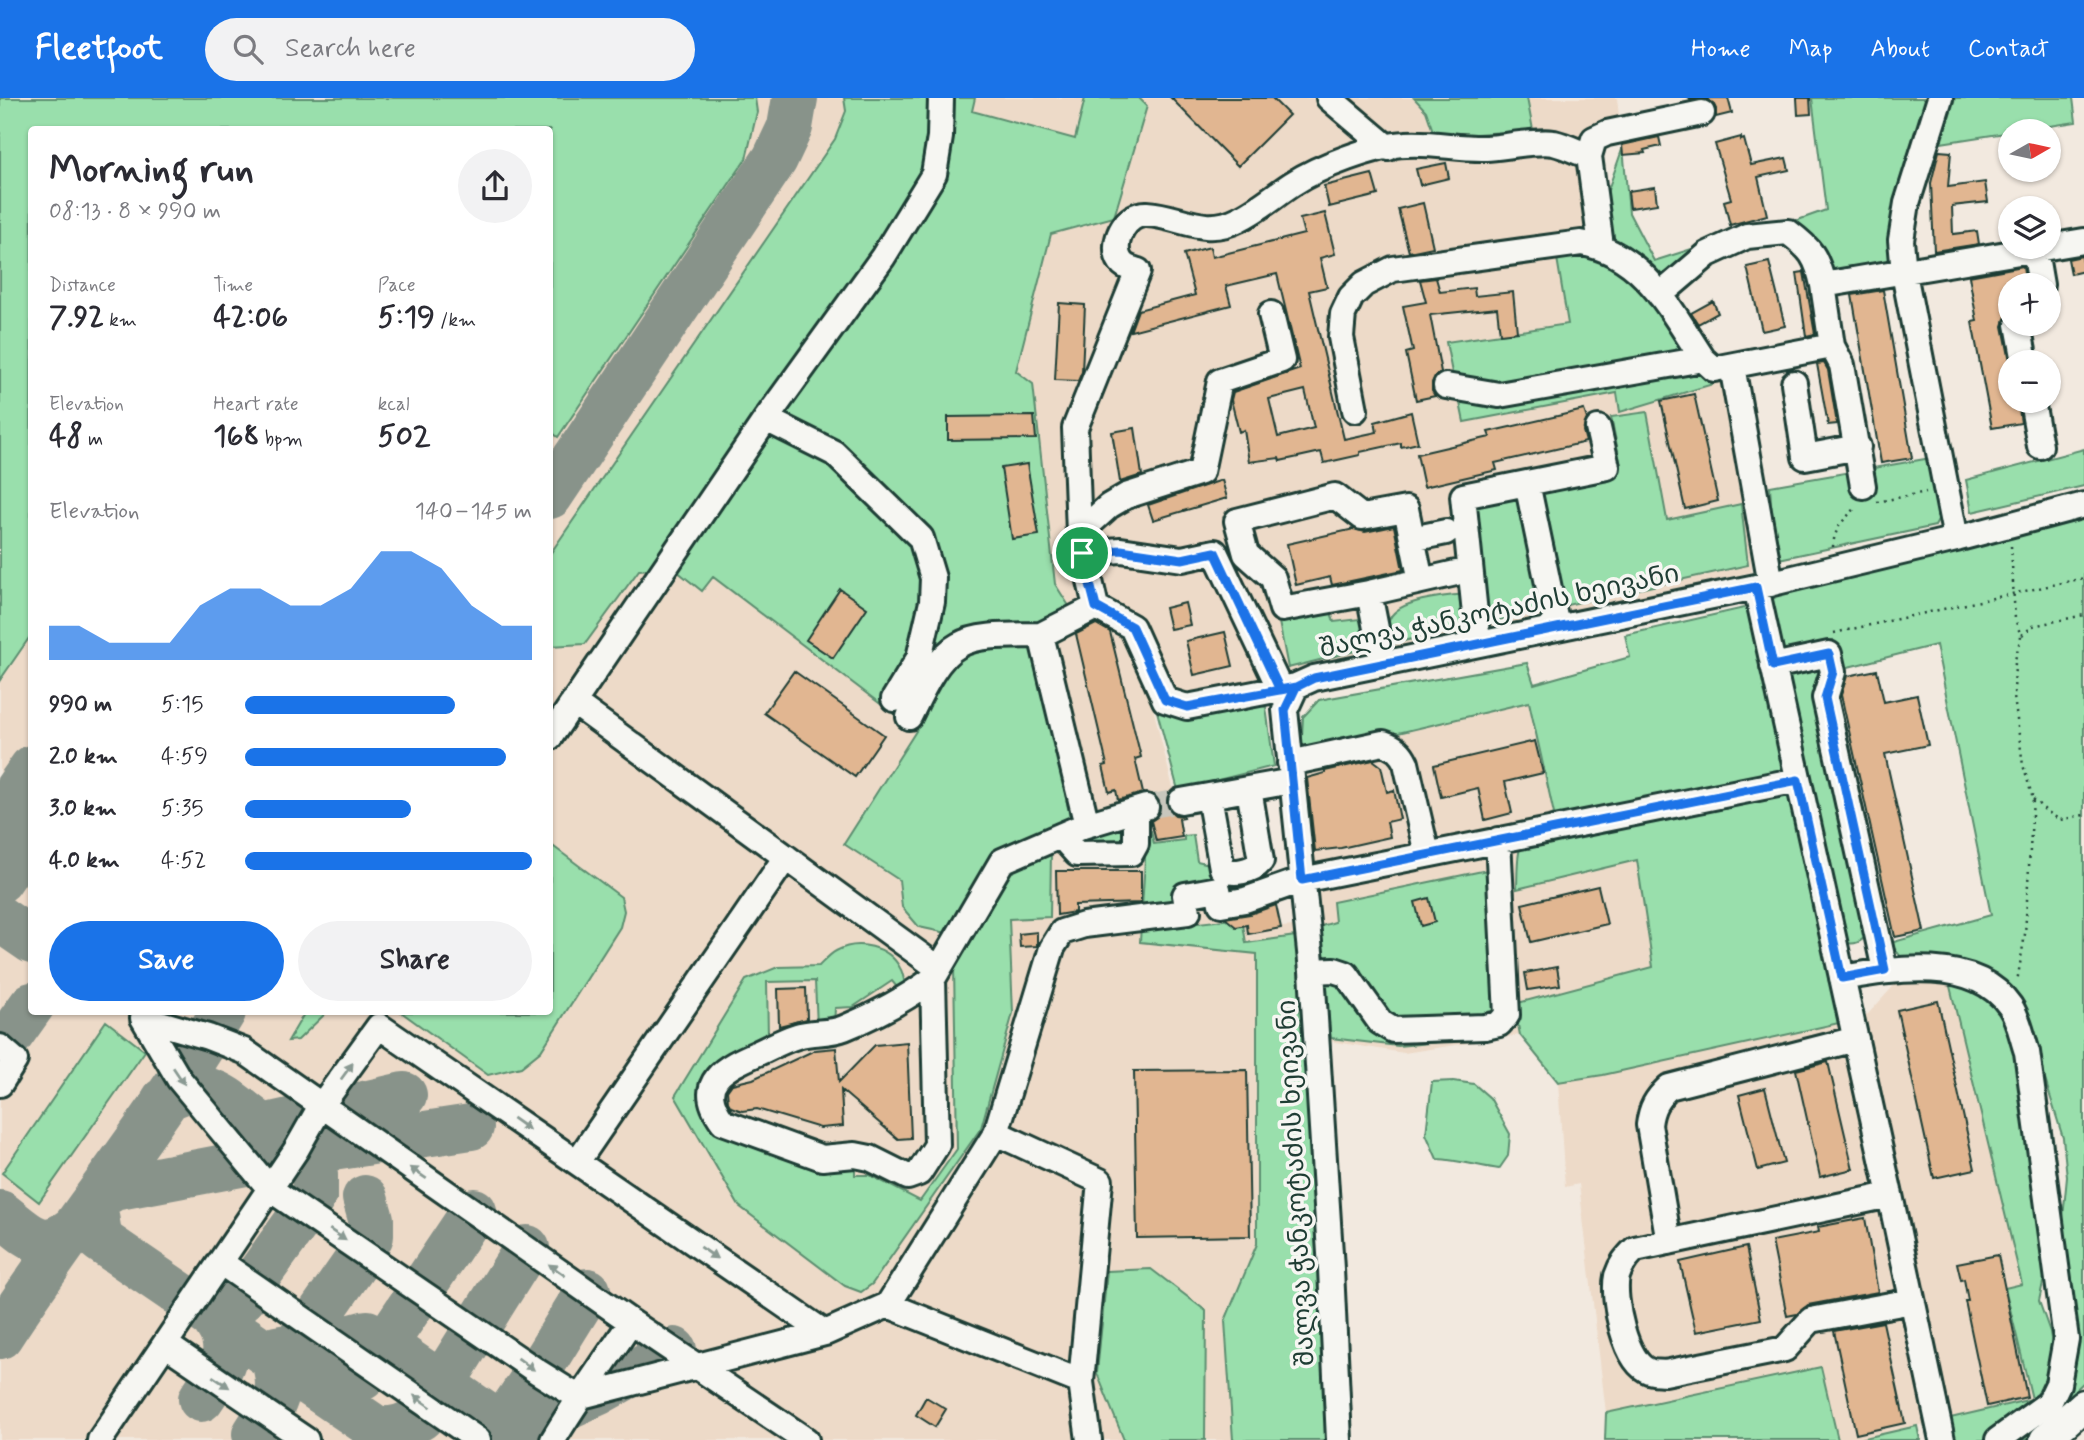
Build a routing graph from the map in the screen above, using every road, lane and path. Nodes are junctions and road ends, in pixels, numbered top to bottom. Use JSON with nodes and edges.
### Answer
{"nodes":[{"id":1,"x":941,"y":98,"type":"edge"},
{"id":2,"x":1329,"y":98,"type":"edge"},
{"id":3,"x":1940,"y":98,"type":"edge"},
{"id":4,"x":1702,"y":113,"type":"dead end"},
{"id":5,"x":1388,"y":148,"type":"junction"},
{"id":6,"x":1589,"y":156,"type":"junction"},
{"id":7,"x":2084,"y":241,"type":"edge"},
{"id":8,"x":2061,"y":245,"type":"edge"},
{"id":9,"x":1601,"y":246,"type":"junction"},
{"id":10,"x":1998,"y":256,"type":"edge"},
{"id":11,"x":1904,"y":273,"type":"junction"},
{"id":12,"x":1824,"y":285,"type":"junction"},
{"id":13,"x":1660,"y":295,"type":"junction"},
{"id":14,"x":1271,"y":314,"type":"dead end"},
{"id":15,"x":1832,"y":346,"type":"junction"},
{"id":16,"x":1703,"y":359,"type":"junction"},
{"id":17,"x":1732,"y":366,"type":"junction"},
{"id":18,"x":1794,"y":383,"type":"dead end"},
{"id":19,"x":1446,"y":386,"type":"dead end"},
{"id":20,"x":1355,"y":410,"type":"dead end"},
{"id":21,"x":2034,"y":413,"type":"edge"},
{"id":22,"x":766,"y":419,"type":"junction"},
{"id":23,"x":1598,"y":428,"type":"dead end"},
{"id":24,"x":2039,"y":446,"type":"dead end"},
{"id":25,"x":1858,"y":447,"type":"junction"},
{"id":26,"x":1527,"y":483,"type":"junction"},
{"id":27,"x":1863,"y":486,"type":"dead end"},
{"id":28,"x":1946,"y":488,"type":"junction"},
{"id":29,"x":2084,"y":505,"type":"edge"},
{"id":30,"x":2010,"y":525,"type":"junction"},
{"id":31,"x":1446,"y":531,"type":"dead end"},
{"id":32,"x":1412,"y":539,"type":"junction"},
{"id":33,"x":1956,"y":539,"type":"junction"},
{"id":34,"x":1081,"y":543,"type":"junction"},
{"id":35,"x":1833,"y":551,"type":"dead end"},
{"id":36,"x":1456,"y":573,"type":"dead end"},
{"id":37,"x":2084,"y":578,"type":"edge"},
{"id":38,"x":1421,"y":581,"type":"junction"},
{"id":39,"x":1763,"y":585,"type":"junction"},
{"id":40,"x":1369,"y":593,"type":"junction"},
{"id":41,"x":2014,"y":594,"type":"junction"},
{"id":42,"x":1096,"y":607,"type":"junction"},
{"id":43,"x":2084,"y":615,"type":"edge"},
{"id":44,"x":1557,"y":627,"type":"junction"},
{"id":45,"x":1041,"y":635,"type":"junction"},
{"id":46,"x":2021,"y":636,"type":"junction"},
{"id":47,"x":1478,"y":643,"type":"junction"},
{"id":48,"x":1818,"y":656,"type":"junction"},
{"id":49,"x":1383,"y":664,"type":"junction"},
{"id":50,"x":1773,"y":666,"type":"junction"},
{"id":51,"x":1288,"y":688,"type":"junction"},
{"id":52,"x":573,"y":702,"type":"junction"},
{"id":53,"x":553,"y":732,"type":"edge"},
{"id":54,"x":1291,"y":772,"type":"junction"},
{"id":55,"x":1798,"y":780,"type":"junction"},
{"id":56,"x":1249,"y":789,"type":"junction"},
{"id":57,"x":1209,"y":796,"type":"junction"},
{"id":58,"x":2033,"y":799,"type":"junction"},
{"id":59,"x":1181,"y":801,"type":"tunnel mouth"},
{"id":60,"x":1084,"y":813,"type":"dead end"},
{"id":61,"x":2084,"y":815,"type":"edge"},
{"id":62,"x":1065,"y":834,"type":"junction"},
{"id":63,"x":1498,"y":840,"type":"junction"},
{"id":64,"x":1427,"y":854,"type":"junction"},
{"id":65,"x":786,"y":857,"type":"junction"},
{"id":66,"x":1302,"y":880,"type":"junction"},
{"id":67,"x":1885,"y":970,"type":"junction"},
{"id":68,"x":1312,"y":971,"type":"junction"},
{"id":69,"x":936,"y":973,"type":"junction"},
{"id":70,"x":1842,"y":978,"type":"junction"},
{"id":71,"x":2012,"y":1009,"type":"junction"},
{"id":72,"x":382,"y":1019,"type":"edge"},
{"id":73,"x":1854,"y":1030,"type":"junction"},
{"id":74,"x":0,"y":1047,"type":"edge"},
{"id":75,"x":0,"y":1084,"type":"edge"},
{"id":76,"x":321,"y":1106,"type":"junction"},
{"id":77,"x":996,"y":1133,"type":"junction"},
{"id":78,"x":577,"y":1162,"type":"junction"},
{"id":79,"x":270,"y":1189,"type":"junction"},
{"id":80,"x":1890,"y":1195,"type":"junction"},
{"id":81,"x":1669,"y":1242,"type":"junction"},
{"id":82,"x":220,"y":1262,"type":"junction"},
{"id":83,"x":1912,"y":1301,"type":"junction"},
{"id":84,"x":888,"y":1305,"type":"junction"},
{"id":85,"x":631,"y":1322,"type":"junction"},
{"id":86,"x":825,"y":1333,"type":"junction"},
{"id":87,"x":165,"y":1344,"type":"junction"},
{"id":88,"x":700,"y":1367,"type":"junction"},
{"id":89,"x":1081,"y":1382,"type":"junction"},
{"id":90,"x":578,"y":1397,"type":"junction"},
{"id":91,"x":2084,"y":1405,"type":"edge"},
{"id":92,"x":1939,"y":1431,"type":"edge"},
{"id":93,"x":100,"y":1440,"type":"edge"},
{"id":94,"x":306,"y":1440,"type":"edge"},
{"id":95,"x":478,"y":1440,"type":"edge"},
{"id":96,"x":553,"y":1440,"type":"edge"},
{"id":97,"x":806,"y":1440,"type":"edge"},
{"id":98,"x":1089,"y":1440,"type":"edge"},
{"id":99,"x":1339,"y":1440,"type":"edge"},
{"id":100,"x":1998,"y":1440,"type":"edge"},
{"id":101,"x":2045,"y":1440,"type":"edge"}],
"edges":[{"from":1,"to":22,"type":"street"},
{"from":2,"to":5,"type":"street"},
{"from":3,"to":11,"type":"street"},
{"from":4,"to":6,"type":"street"},
{"from":5,"to":6,"type":"street"},
{"from":5,"to":34,"type":"street"},
{"from":6,"to":9,"type":"street"},
{"from":7,"to":8,"type":"street"},
{"from":9,"to":13,"type":"street"},
{"from":9,"to":20,"type":"street"},
{"from":10,"to":11,"type":"street"},
{"from":11,"to":12,"type":"street"},
{"from":11,"to":28,"type":"street"},
{"from":12,"to":13,"type":"street"},
{"from":12,"to":15,"type":"street"},
{"from":13,"to":16,"type":"street"},
{"from":14,"to":34,"type":"street"},
{"from":15,"to":17,"type":"street"},
{"from":15,"to":25,"type":"street"},
{"from":16,"to":17,"type":"street"},
{"from":16,"to":19,"type":"street"},
{"from":17,"to":39,"type":"street"},
{"from":18,"to":25,"type":"street"},
{"from":21,"to":24,"type":"street"},
{"from":22,"to":45,"type":"street"},
{"from":22,"to":52,"type":"street"},
{"from":23,"to":26,"type":"street"},
{"from":25,"to":27,"type":"street"},
{"from":26,"to":44,"type":"street"},
{"from":26,"to":47,"type":"street"},
{"from":28,"to":33,"type":"street"},
{"from":28,"to":35,"type":"path"},
{"from":29,"to":30,"type":"street","name":"შალვა ჭანკოტაძის ხეივანი"},
{"from":30,"to":33,"type":"street","name":"შალვა ჭანკოტაძის ხეივანი"},
{"from":30,"to":41,"type":"path"},
{"from":31,"to":32,"type":"street"},
{"from":32,"to":38,"type":"street"},
{"from":32,"to":40,"type":"street"},
{"from":33,"to":39,"type":"street","name":"შალვა ჭანკოტაძის ხეივანი"},
{"from":34,"to":42,"type":"street"},
{"from":34,"to":51,"type":"street"},
{"from":36,"to":38,"type":"street"},
{"from":37,"to":41,"type":"path"},
{"from":38,"to":40,"type":"street"},
{"from":39,"to":44,"type":"street","name":"შალვა ჭანკოტაძის ხეივანი"},
{"from":39,"to":50,"type":"street"},
{"from":40,"to":49,"type":"street"},
{"from":41,"to":46,"type":"path"},
{"from":41,"to":48,"type":"path"},
{"from":42,"to":45,"type":"street"},
{"from":42,"to":51,"type":"street"},
{"from":43,"to":46,"type":"path"},
{"from":44,"to":47,"type":"street","name":"შალვა ჭანკოტაძის ხეივანი"},
{"from":45,"to":60,"type":"street"},
{"from":46,"to":58,"type":"path"},
{"from":47,"to":49,"type":"street","name":"შალვა ჭანკოტაძის ხეივანი"},
{"from":48,"to":50,"type":"street"},
{"from":48,"to":67,"type":"street"},
{"from":49,"to":51,"type":"street","name":"შალვა ჭანკოტაძის ხეივანი"},
{"from":50,"to":55,"type":"street"},
{"from":51,"to":54,"type":"street","name":"შალვა ჭანკოტაძის ხეივანი"},
{"from":52,"to":53,"type":"street"},
{"from":52,"to":65,"type":"street"},
{"from":54,"to":56,"type":"street"},
{"from":54,"to":64,"type":"street"},
{"from":54,"to":66,"type":"street","name":"შალვა ჭანკოტაძის ხეივანი"},
{"from":55,"to":63,"type":"street"},
{"from":55,"to":70,"type":"street"},
{"from":56,"to":57,"type":"street"},
{"from":56,"to":57,"type":"street"},
{"from":57,"to":59,"type":"street"},
{"from":58,"to":61,"type":"path"},
{"from":58,"to":71,"type":"path"},
{"from":62,"to":62,"type":"street"},
{"from":62,"to":69,"type":"street"},
{"from":63,"to":64,"type":"street"},
{"from":63,"to":68,"type":"street"},
{"from":64,"to":66,"type":"street"},
{"from":65,"to":69,"type":"street"},
{"from":65,"to":78,"type":"street"},
{"from":66,"to":68,"type":"street","name":"შალვა ჭანკოტაძის ხეივანი"},
{"from":66,"to":77,"type":"street"},
{"from":67,"to":70,"type":"street"},
{"from":67,"to":71,"type":"street"},
{"from":68,"to":99,"type":"street","name":"შალვა ჭანკოტაძის ხეივანი"},
{"from":69,"to":69,"type":"street"},
{"from":70,"to":73,"type":"street"},
{"from":71,"to":100,"type":"street"},
{"from":76,"to":72,"type":"street","one_way":true},
{"from":72,"to":78,"type":"street","one_way":true},
{"from":73,"to":80,"type":"street"},
{"from":73,"to":81,"type":"street"},
{"from":74,"to":75,"type":"street"},
{"from":76,"to":79,"type":"street"},
{"from":76,"to":79,"type":"street","one_way":true},
{"from":85,"to":76,"type":"street","one_way":true},
{"from":77,"to":84,"type":"street"},
{"from":77,"to":89,"type":"street"},
{"from":78,"to":86,"type":"street","one_way":true},
{"from":79,"to":82,"type":"street"},
{"from":79,"to":90,"type":"street","one_way":true},
{"from":80,"to":81,"type":"street"},
{"from":80,"to":83,"type":"street"},
{"from":81,"to":83,"type":"street"},
{"from":82,"to":87,"type":"street"},
{"from":95,"to":82,"type":"street","one_way":true},
{"from":83,"to":92,"type":"street"},
{"from":84,"to":86,"type":"street"},
{"from":84,"to":89,"type":"street"},
{"from":85,"to":88,"type":"street"},
{"from":85,"to":90,"type":"street"},
{"from":86,"to":88,"type":"street"},
{"from":87,"to":93,"type":"street"},
{"from":87,"to":94,"type":"street","one_way":true},
{"from":88,"to":90,"type":"street"},
{"from":88,"to":97,"type":"street"},
{"from":89,"to":98,"type":"street"},
{"from":90,"to":96,"type":"street"},
{"from":91,"to":101,"type":"main road"}]}
